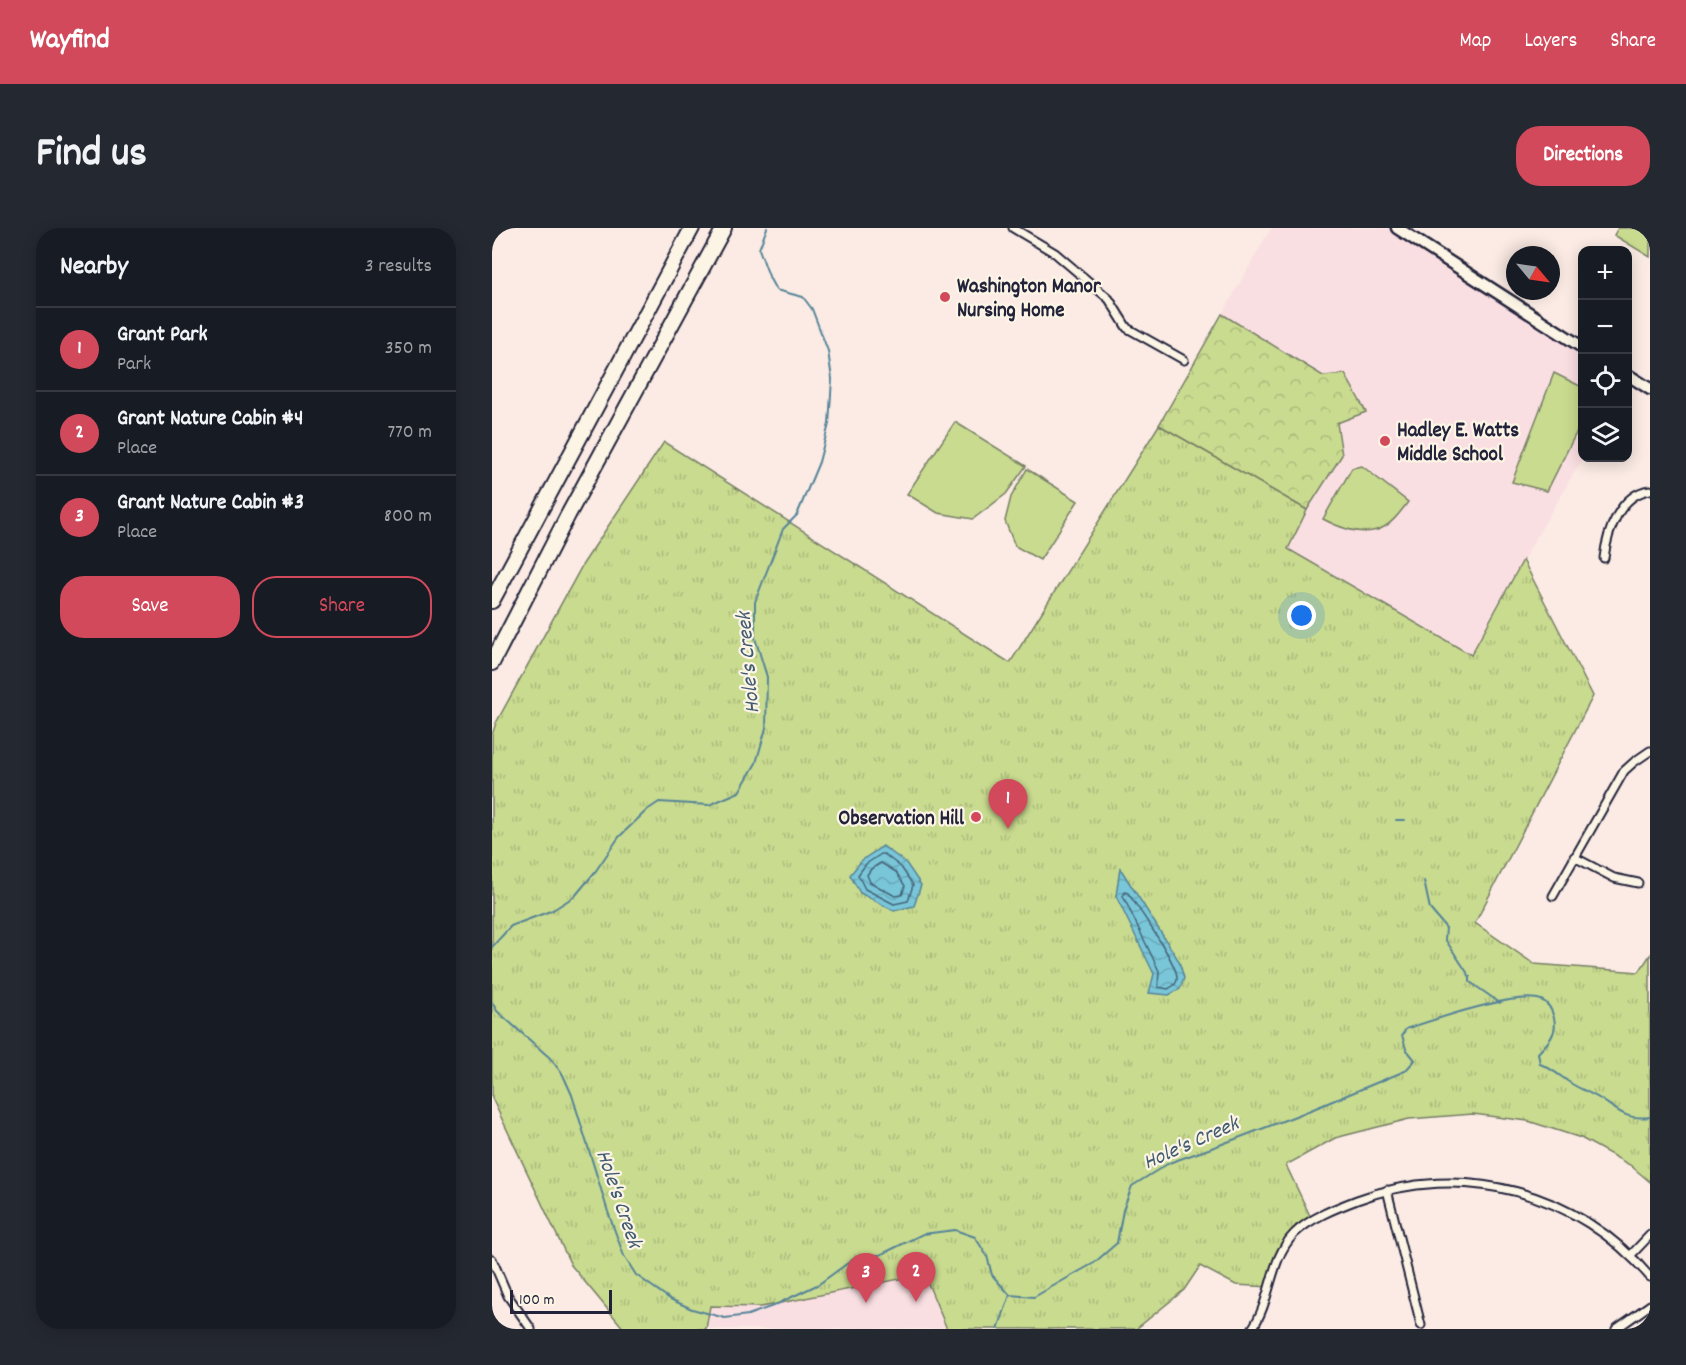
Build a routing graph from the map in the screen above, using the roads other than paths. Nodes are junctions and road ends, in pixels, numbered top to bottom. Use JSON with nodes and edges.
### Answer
{"nodes":[{"id":1,"x":692,"y":228,"type":"edge"},
{"id":2,"x":724,"y":228,"type":"edge"},
{"id":3,"x":1013,"y":228,"type":"edge"},
{"id":4,"x":1397,"y":228,"type":"edge"},
{"id":5,"x":1578,"y":344,"type":"edge"},
{"id":6,"x":1184,"y":360,"type":"dead end"},
{"id":7,"x":1632,"y":378,"type":"edge"},
{"id":8,"x":1650,"y":389,"type":"edge"},
{"id":9,"x":1650,"y":490,"type":"edge"},
{"id":10,"x":1604,"y":558,"type":"dead end"},
{"id":11,"x":492,"y":601,"type":"edge"},
{"id":12,"x":492,"y":663,"type":"edge"},
{"id":13,"x":1650,"y":751,"type":"edge"},
{"id":14,"x":1574,"y":857,"type":"junction"},
{"id":15,"x":1638,"y":883,"type":"dead end"},
{"id":16,"x":1553,"y":896,"type":"dead end"},
{"id":17,"x":1387,"y":1190,"type":"junction"},
{"id":18,"x":1650,"y":1235,"type":"edge"},
{"id":19,"x":1631,"y":1255,"type":"junction"},
{"id":20,"x":492,"y":1259,"type":"edge"},
{"id":21,"x":1650,"y":1277,"type":"edge"},
{"id":22,"x":1650,"y":1305,"type":"edge"},
{"id":23,"x":1421,"y":1325,"type":"dead end"},
{"id":24,"x":531,"y":1329,"type":"edge"},
{"id":25,"x":1252,"y":1329,"type":"edge"},
{"id":26,"x":1616,"y":1329,"type":"edge"}],
"edges":[{"from":1,"to":11,"type":"highway"},
{"from":2,"to":12,"type":"highway"},
{"from":3,"to":6,"type":"street"},
{"from":4,"to":5,"type":"street"},
{"from":7,"to":8,"type":"street"},
{"from":9,"to":10,"type":"street"},
{"from":13,"to":14,"type":"street"},
{"from":14,"to":15,"type":"street"},
{"from":14,"to":16,"type":"street"},
{"from":17,"to":19,"type":"street"},
{"from":17,"to":23,"type":"street"},
{"from":17,"to":25,"type":"street"},
{"from":18,"to":19,"type":"street"},
{"from":19,"to":21,"type":"street"},
{"from":20,"to":24,"type":"street"},
{"from":22,"to":26,"type":"street"}]}
